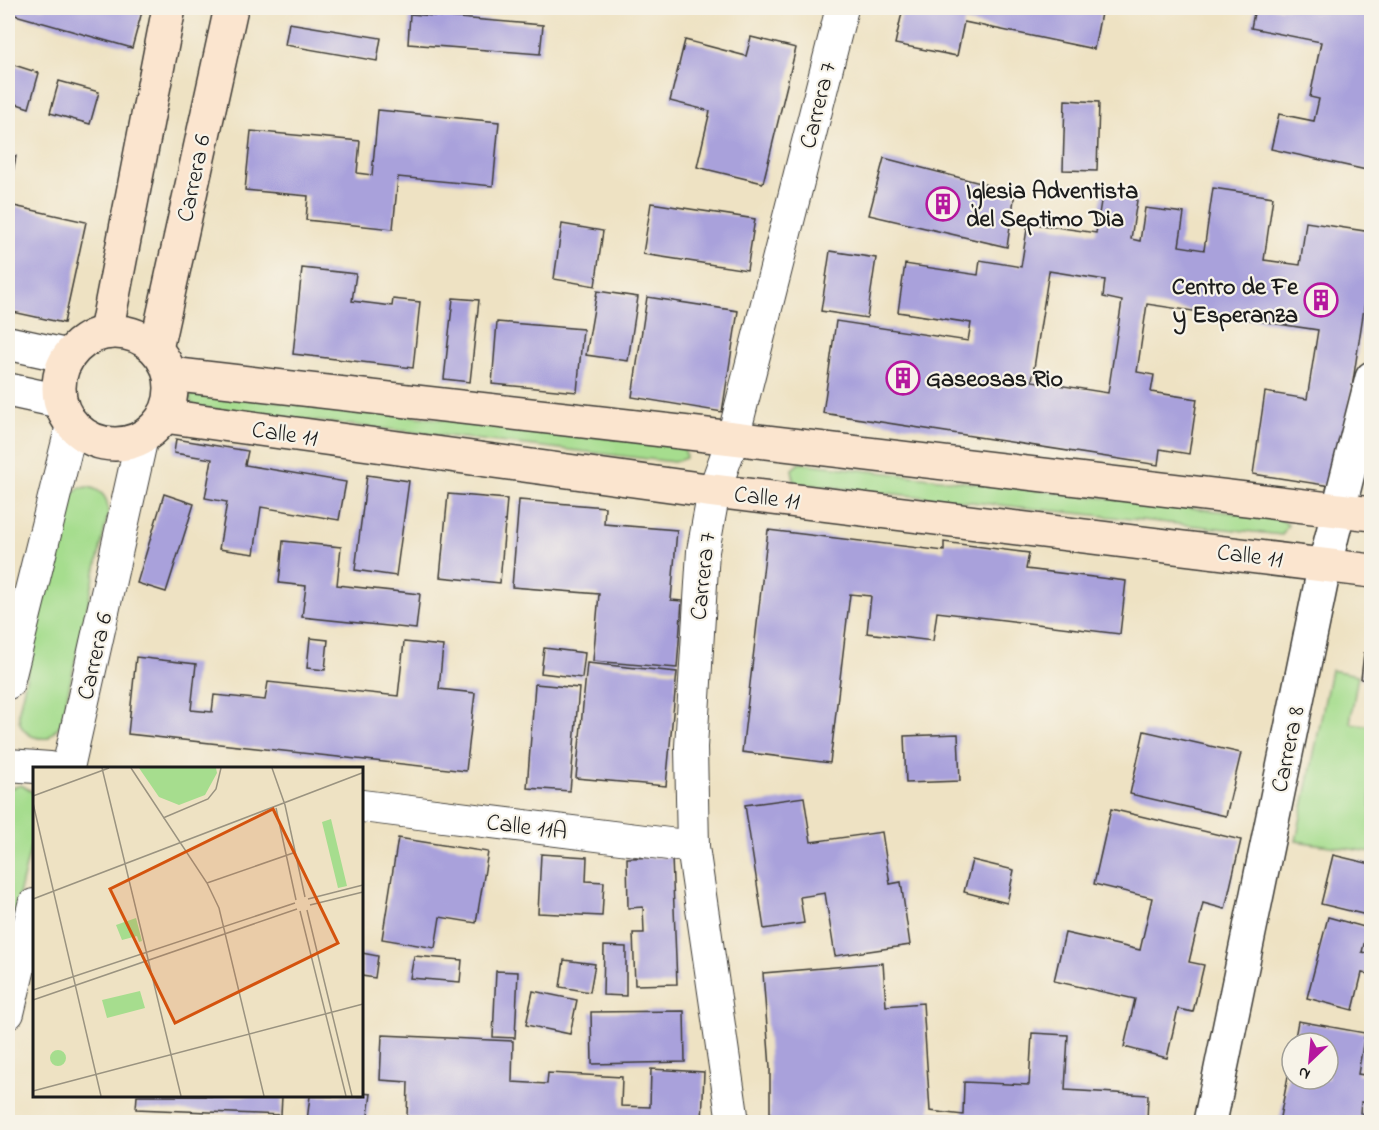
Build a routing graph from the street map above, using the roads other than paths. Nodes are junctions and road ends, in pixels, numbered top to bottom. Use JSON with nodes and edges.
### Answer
{"nodes":[{"id":1,"x":169,"y":8,"type":"edge"},
{"id":2,"x":231,"y":8,"type":"edge"},
{"id":3,"x":842,"y":8,"type":"edge"},
{"id":4,"x":106,"y":332,"type":"junction"},
{"id":5,"x":8,"y":343,"type":"edge"},
{"id":6,"x":68,"y":356,"type":"junction"},
{"id":7,"x":163,"y":362,"type":"junction"},
{"id":8,"x":1371,"y":378,"type":"edge"},
{"id":9,"x":8,"y":390,"type":"edge"},
{"id":10,"x":66,"y":413,"type":"junction"},
{"id":11,"x":153,"y":427,"type":"junction"},
{"id":12,"x":733,"y":438,"type":"junction"},
{"id":13,"x":714,"y":490,"type":"junction"},
{"id":14,"x":1356,"y":512,"type":"edge"},
{"id":15,"x":1325,"y":564,"type":"junction"},
{"id":16,"x":1371,"y":571,"type":"edge"},
{"id":17,"x":8,"y":682,"type":"edge"},
{"id":18,"x":8,"y":765,"type":"edge"},
{"id":19,"x":36,"y":767,"type":"edge"},
{"id":20,"x":68,"y":767,"type":"edge"},
{"id":21,"x":363,"y":806,"type":"edge"},
{"id":22,"x":693,"y":847,"type":"junction"},
{"id":23,"x":33,"y":909,"type":"edge"},
{"id":24,"x":8,"y":1013,"type":"edge"},
{"id":25,"x":733,"y":1122,"type":"edge"},
{"id":26,"x":1210,"y":1122,"type":"edge"}],
"edges":[{"from":1,"to":4,"type":"main road"},
{"from":2,"to":7,"type":"main road","name":"Carrera 6"},
{"from":3,"to":12,"type":"street","name":"Carrera 7"},
{"from":4,"to":6,"type":"main road"},
{"from":4,"to":7,"type":"main road"},
{"from":5,"to":6,"type":"street"},
{"from":6,"to":10,"type":"main road"},
{"from":7,"to":11,"type":"main road"},
{"from":7,"to":12,"type":"main road","name":"Calle 11"},
{"from":8,"to":14,"type":"street","name":"Carrera 8"},
{"from":9,"to":10,"type":"street"},
{"from":10,"to":11,"type":"main road"},
{"from":10,"to":17,"type":"street"},
{"from":11,"to":13,"type":"main road","name":"Calle 11"},
{"from":11,"to":20,"type":"street","name":"Carrera 6"},
{"from":12,"to":13,"type":"street","name":"Carrera 7"},
{"from":12,"to":14,"type":"main road","name":"Calle 11"},
{"from":13,"to":15,"type":"main road","name":"Calle 11"},
{"from":13,"to":22,"type":"street","name":"Carrera 7"},
{"from":14,"to":15,"type":"street","name":"Carrera 8"},
{"from":15,"to":16,"type":"main road","name":"Calle 11"},
{"from":15,"to":26,"type":"street","name":"Carrera 8"},
{"from":18,"to":19,"type":"street"},
{"from":21,"to":22,"type":"street","name":"Calle 11A"},
{"from":22,"to":25,"type":"street","name":"Carrera 7"},
{"from":23,"to":24,"type":"street"}]}
